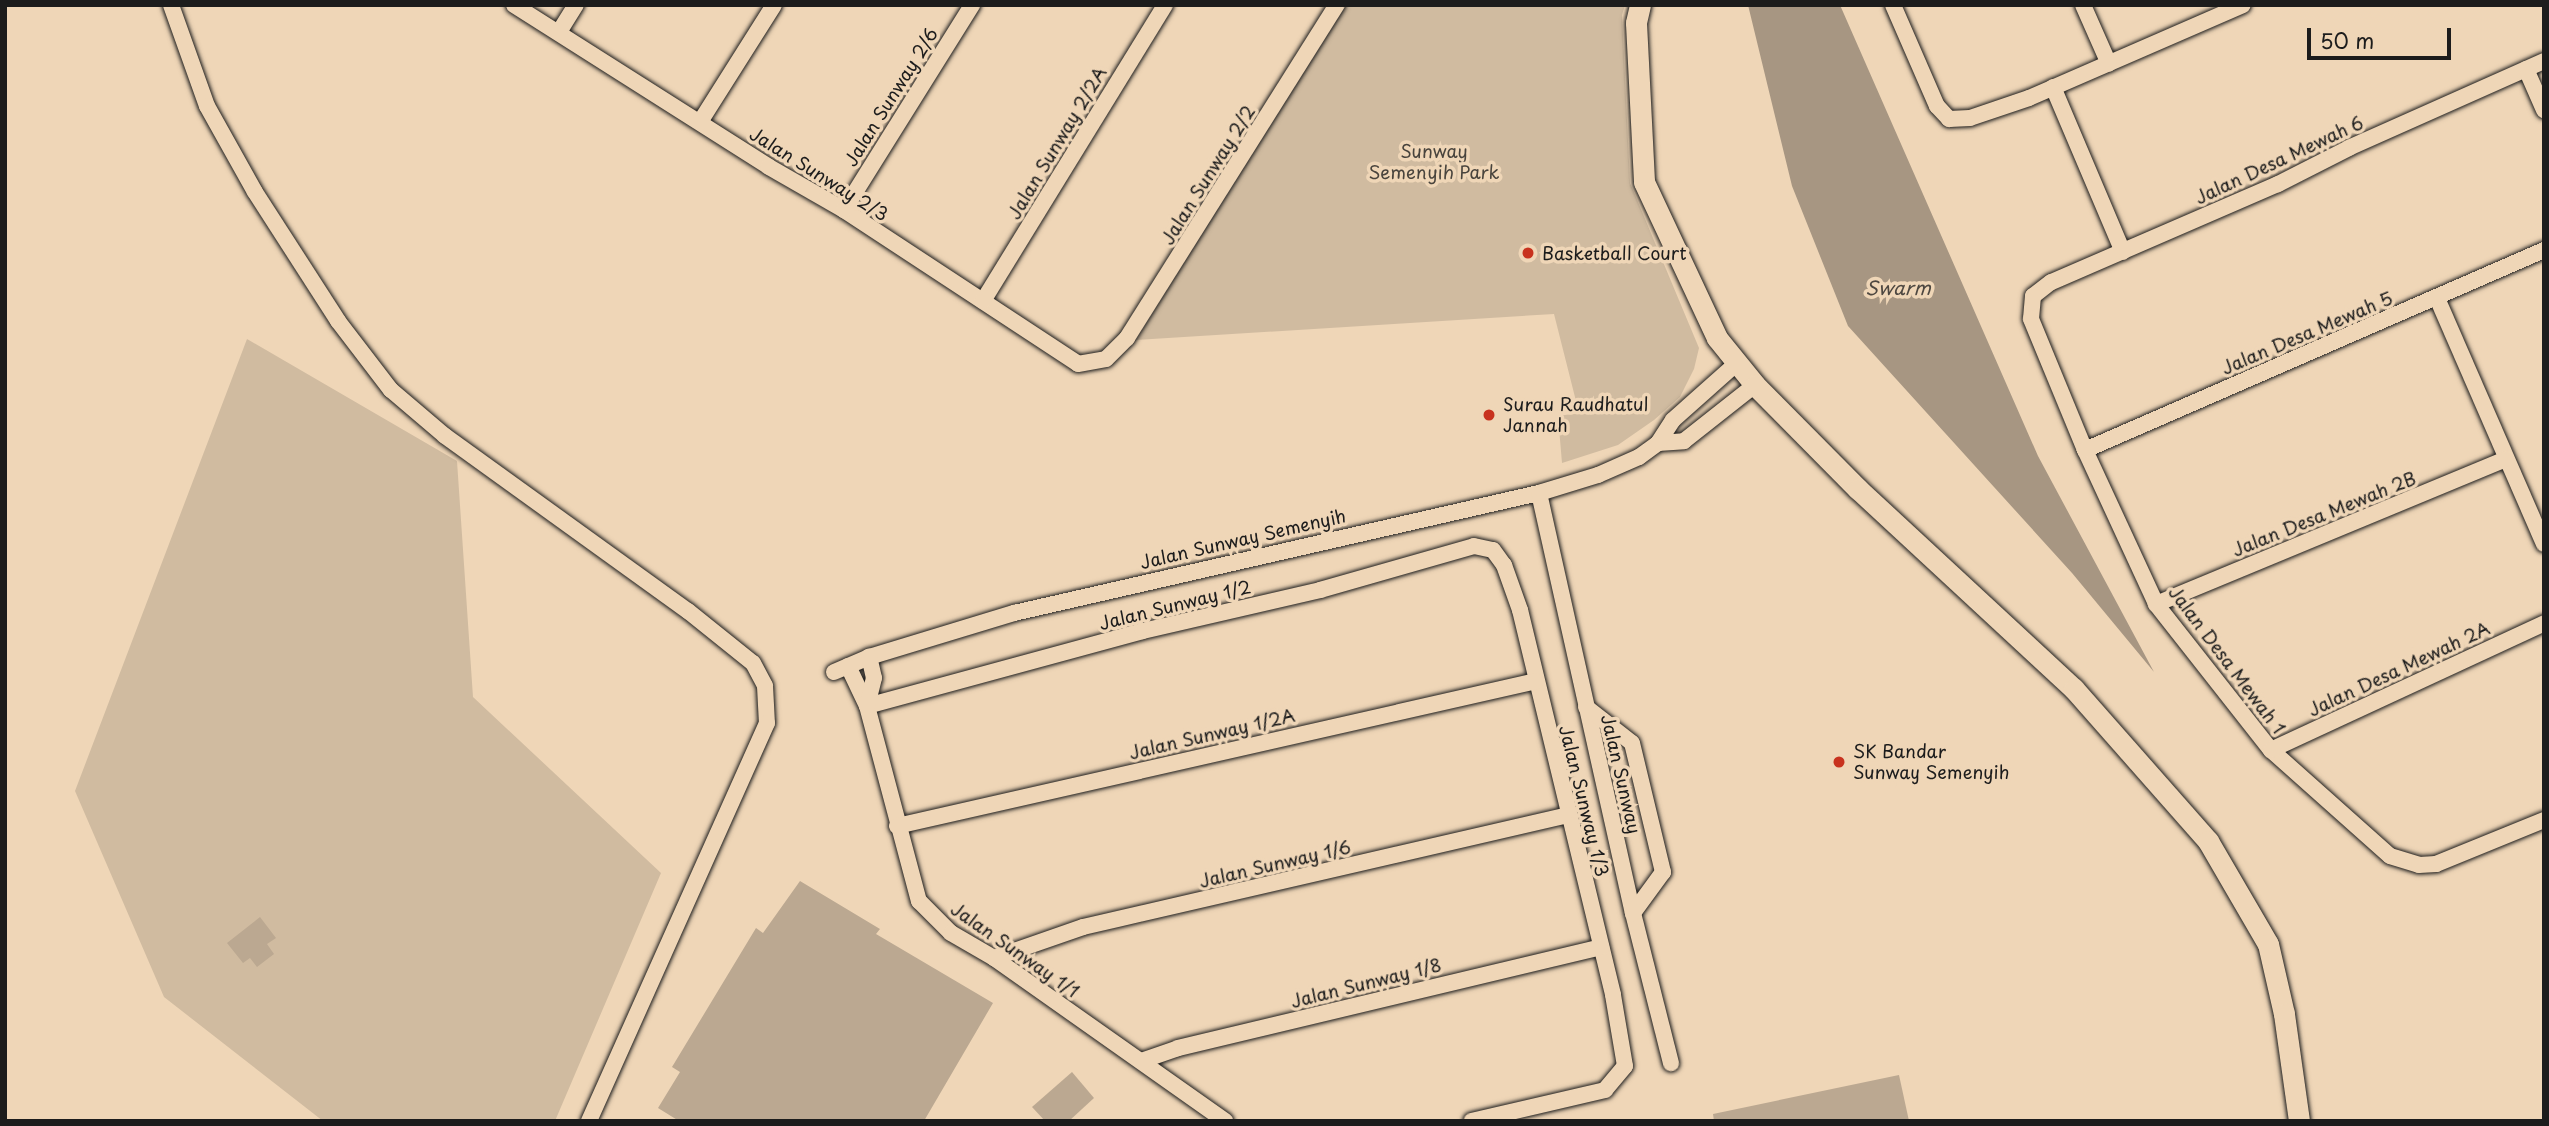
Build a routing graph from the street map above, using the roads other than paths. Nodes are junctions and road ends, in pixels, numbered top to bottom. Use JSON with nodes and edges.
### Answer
{"nodes":[{"id":1,"x":171,"y":5,"type":"edge"},
{"id":2,"x":514,"y":5,"type":"edge"},
{"id":3,"x":576,"y":5,"type":"edge"},
{"id":4,"x":774,"y":5,"type":"edge"},
{"id":5,"x":972,"y":5,"type":"edge"},
{"id":6,"x":1165,"y":5,"type":"edge"},
{"id":7,"x":1337,"y":5,"type":"edge"},
{"id":8,"x":1640,"y":5,"type":"edge"},
{"id":9,"x":1893,"y":5,"type":"edge"},
{"id":10,"x":2083,"y":5,"type":"edge"},
{"id":11,"x":2243,"y":5,"type":"edge"},
{"id":12,"x":559,"y":32,"type":"junction"},
{"id":13,"x":2544,"y":61,"type":"edge"},
{"id":14,"x":2109,"y":64,"type":"junction"},
{"id":15,"x":2526,"y":69,"type":"junction"},
{"id":16,"x":2053,"y":87,"type":"junction"},
{"id":17,"x":2544,"y":110,"type":"edge"},
{"id":18,"x":700,"y":122,"type":"junction"},
{"id":19,"x":844,"y":210,"type":"junction"},
{"id":20,"x":2544,"y":250,"type":"edge"},
{"id":21,"x":2123,"y":252,"type":"junction"},
{"id":22,"x":2033,"y":296,"type":"joint"},
{"id":23,"x":2437,"y":298,"type":"junction"},
{"id":24,"x":983,"y":302,"type":"junction"},
{"id":25,"x":1105,"y":359,"type":"joint"},
{"id":26,"x":1737,"y":363,"type":"junction"},
{"id":27,"x":1755,"y":385,"type":"junction"},
{"id":28,"x":1658,"y":443,"type":"junction"},
{"id":29,"x":2085,"y":450,"type":"junction"},
{"id":30,"x":2505,"y":459,"type":"junction"},
{"id":31,"x":1539,"y":493,"type":"junction"},
{"id":32,"x":2544,"y":544,"type":"edge"},
{"id":33,"x":1493,"y":550,"type":"joint"},
{"id":34,"x":2156,"y":604,"type":"junction"},
{"id":35,"x":2544,"y":623,"type":"edge"},
{"id":36,"x":869,"y":657,"type":"junction"},
{"id":37,"x":841,"y":669,"type":"joint"},
{"id":38,"x":1536,"y":681,"type":"junction"},
{"id":39,"x":867,"y":706,"type":"junction"},
{"id":40,"x":1586,"y":707,"type":"junction"},
{"id":41,"x":2271,"y":750,"type":"junction"},
{"id":42,"x":1567,"y":815,"type":"junction"},
{"id":43,"x":2544,"y":820,"type":"edge"},
{"id":44,"x":897,"y":825,"type":"junction"},
{"id":45,"x":1633,"y":913,"type":"junction"},
{"id":46,"x":1601,"y":947,"type":"junction"},
{"id":47,"x":994,"y":958,"type":"junction"},
{"id":48,"x":1142,"y":1061,"type":"junction"},
{"id":49,"x":1671,"y":1063,"type":"dead end"},
{"id":50,"x":589,"y":1121,"type":"edge"},
{"id":51,"x":1225,"y":1121,"type":"edge"},
{"id":52,"x":1472,"y":1121,"type":"edge"},
{"id":53,"x":2299,"y":1121,"type":"edge"}],
"edges":[{"from":1,"to":50,"type":"street"},
{"from":2,"to":12,"type":"street","name":"Jalan Sunway 2/3"},
{"from":3,"to":12,"type":"street"},
{"from":4,"to":18,"type":"street"},
{"from":5,"to":19,"type":"street","name":"Jalan Sunway 2/6"},
{"from":6,"to":24,"type":"street","name":"Jalan Sunway 2/2A"},
{"from":7,"to":25,"type":"street","name":"Jalan Sunway 2/2"},
{"from":8,"to":26,"type":"street"},
{"from":9,"to":16,"type":"street"},
{"from":10,"to":14,"type":"street"},
{"from":11,"to":14,"type":"street"},
{"from":12,"to":18,"type":"street","name":"Jalan Sunway 2/3"},
{"from":13,"to":15,"type":"street","name":"Jalan Desa Mewah 6"},
{"from":14,"to":16,"type":"street"},
{"from":15,"to":17,"type":"street"},
{"from":15,"to":21,"type":"street","name":"Jalan Desa Mewah 6"},
{"from":16,"to":21,"type":"street"},
{"from":18,"to":19,"type":"street","name":"Jalan Sunway 2/3"},
{"from":19,"to":24,"type":"street","name":"Jalan Sunway 2/3"},
{"from":20,"to":23,"type":"street","name":"Jalan Desa Mewah 5"},
{"from":21,"to":22,"type":"street","name":"Jalan Desa Mewah 6"},
{"from":22,"to":29,"type":"street","name":"Jalan Desa Mewah 1"},
{"from":23,"to":29,"type":"street","name":"Jalan Desa Mewah 5"},
{"from":23,"to":30,"type":"street"},
{"from":24,"to":25,"type":"street","name":"Jalan Sunway 2/3"},
{"from":26,"to":27,"type":"street"},
{"from":26,"to":28,"type":"street","name":"Jalan Sunway Semenyih"},
{"from":27,"to":28,"type":"street","name":"Jalan Sunway Semenyih"},
{"from":27,"to":53,"type":"street"},
{"from":28,"to":31,"type":"street","name":"Jalan Sunway Semenyih"},
{"from":29,"to":34,"type":"street","name":"Jalan Desa Mewah 1"},
{"from":30,"to":32,"type":"street"},
{"from":30,"to":34,"type":"street","name":"Jalan Desa Mewah 2B"},
{"from":31,"to":36,"type":"street","name":"Jalan Sunway Semenyih"},
{"from":31,"to":40,"type":"street","name":"Jalan Sunway"},
{"from":33,"to":38,"type":"street","name":"Jalan Sunway 1/3"},
{"from":33,"to":39,"type":"street","name":"Jalan Sunway 1/2"},
{"from":34,"to":41,"type":"street","name":"Jalan Desa Mewah 1"},
{"from":35,"to":41,"type":"street","name":"Jalan Desa Mewah 2A"},
{"from":36,"to":37,"type":"street","name":"Jalan Sunway Semenyih"},
{"from":36,"to":39,"type":"street"},
{"from":37,"to":39,"type":"street","name":"Jalan Sunway 1/1"},
{"from":38,"to":42,"type":"street","name":"Jalan Sunway 1/3"},
{"from":38,"to":44,"type":"street","name":"Jalan Sunway 1/2A"},
{"from":39,"to":44,"type":"street","name":"Jalan Sunway 1/1"},
{"from":40,"to":45,"type":"street","name":"Jalan Sunway"},
{"from":40,"to":45,"type":"street"},
{"from":41,"to":43,"type":"street","name":"Jalan Desa Mewah 1"},
{"from":42,"to":46,"type":"street","name":"Jalan Sunway 1/3"},
{"from":42,"to":47,"type":"street","name":"Jalan Sunway 1/6"},
{"from":44,"to":47,"type":"street","name":"Jalan Sunway 1/1"},
{"from":45,"to":49,"type":"street","name":"Jalan Sunway"},
{"from":46,"to":48,"type":"street","name":"Jalan Sunway 1/8"},
{"from":46,"to":52,"type":"street","name":"Jalan Sunway 1/3"},
{"from":47,"to":48,"type":"street","name":"Jalan Sunway 1/1"},
{"from":48,"to":51,"type":"street","name":"Jalan Sunway 1/1"}]}
